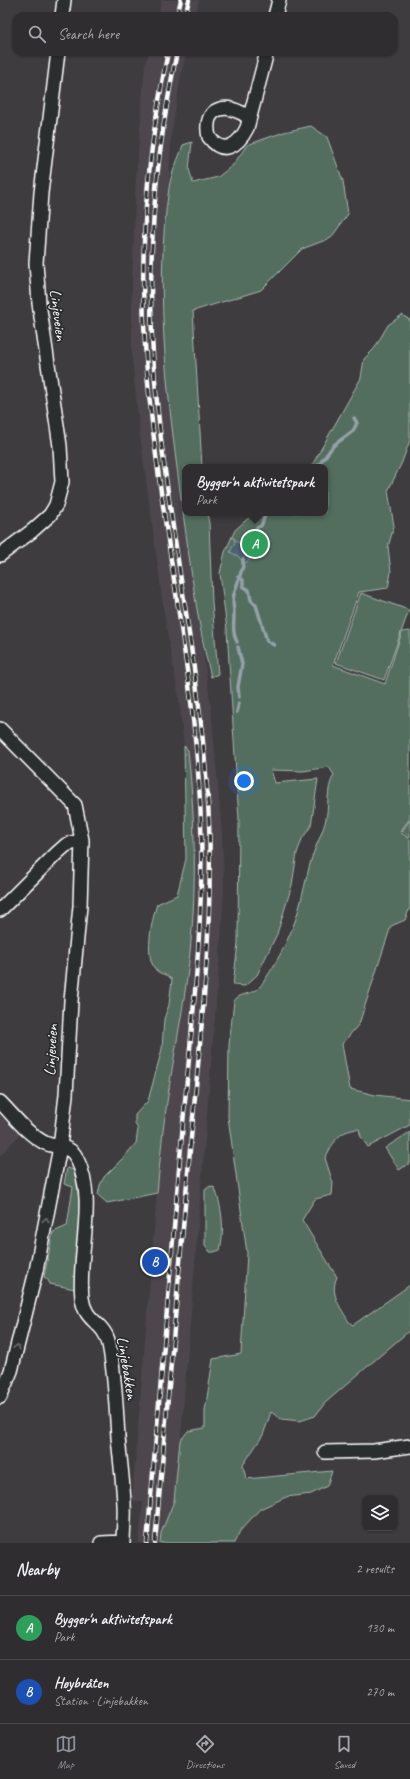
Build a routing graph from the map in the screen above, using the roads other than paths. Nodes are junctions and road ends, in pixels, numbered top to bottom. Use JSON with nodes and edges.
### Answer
{"nodes":[{"id":1,"x":64,"y":0,"type":"edge"},
{"id":2,"x":279,"y":0,"type":"edge"},
{"id":3,"x":62,"y":12,"type":"edge"},
{"id":4,"x":276,"y":12,"type":"edge"},
{"id":5,"x":58,"y":56,"type":"edge"},
{"id":6,"x":266,"y":56,"type":"edge"},
{"id":7,"x":249,"y":118,"type":"dead end"},
{"id":8,"x":0,"y":555,"type":"edge"},
{"id":9,"x":0,"y":729,"type":"edge"},
{"id":10,"x":82,"y":840,"type":"junction"},
{"id":11,"x":0,"y":910,"type":"edge"},
{"id":12,"x":0,"y":1102,"type":"edge"},
{"id":13,"x":60,"y":1147,"type":"junction"},
{"id":14,"x":0,"y":1397,"type":"edge"},
{"id":15,"x":410,"y":1446,"type":"edge"},
{"id":16,"x":324,"y":1452,"type":"dead end"},
{"id":17,"x":123,"y":1542,"type":"edge"},
{"id":18,"x":101,"y":1543,"type":"edge"}],
"edges":[{"from":1,"to":3,"type":"street"},
{"from":2,"to":4,"type":"street"},
{"from":5,"to":8,"type":"street","name":"Linjeveien"},
{"from":6,"to":7,"type":"street"},
{"from":9,"to":10,"type":"street","name":"Linjeveien"},
{"from":10,"to":11,"type":"street"},
{"from":10,"to":13,"type":"street","name":"Linjeveien"},
{"from":12,"to":13,"type":"street","name":"Linjebakken"},
{"from":14,"to":13,"type":"street","name":"Linjeveien","one_way":true},
{"from":13,"to":17,"type":"street","name":"Linjebakken"},
{"from":15,"to":16,"type":"street"},
{"from":17,"to":18,"type":"street","name":"Linjebakken"}]}
